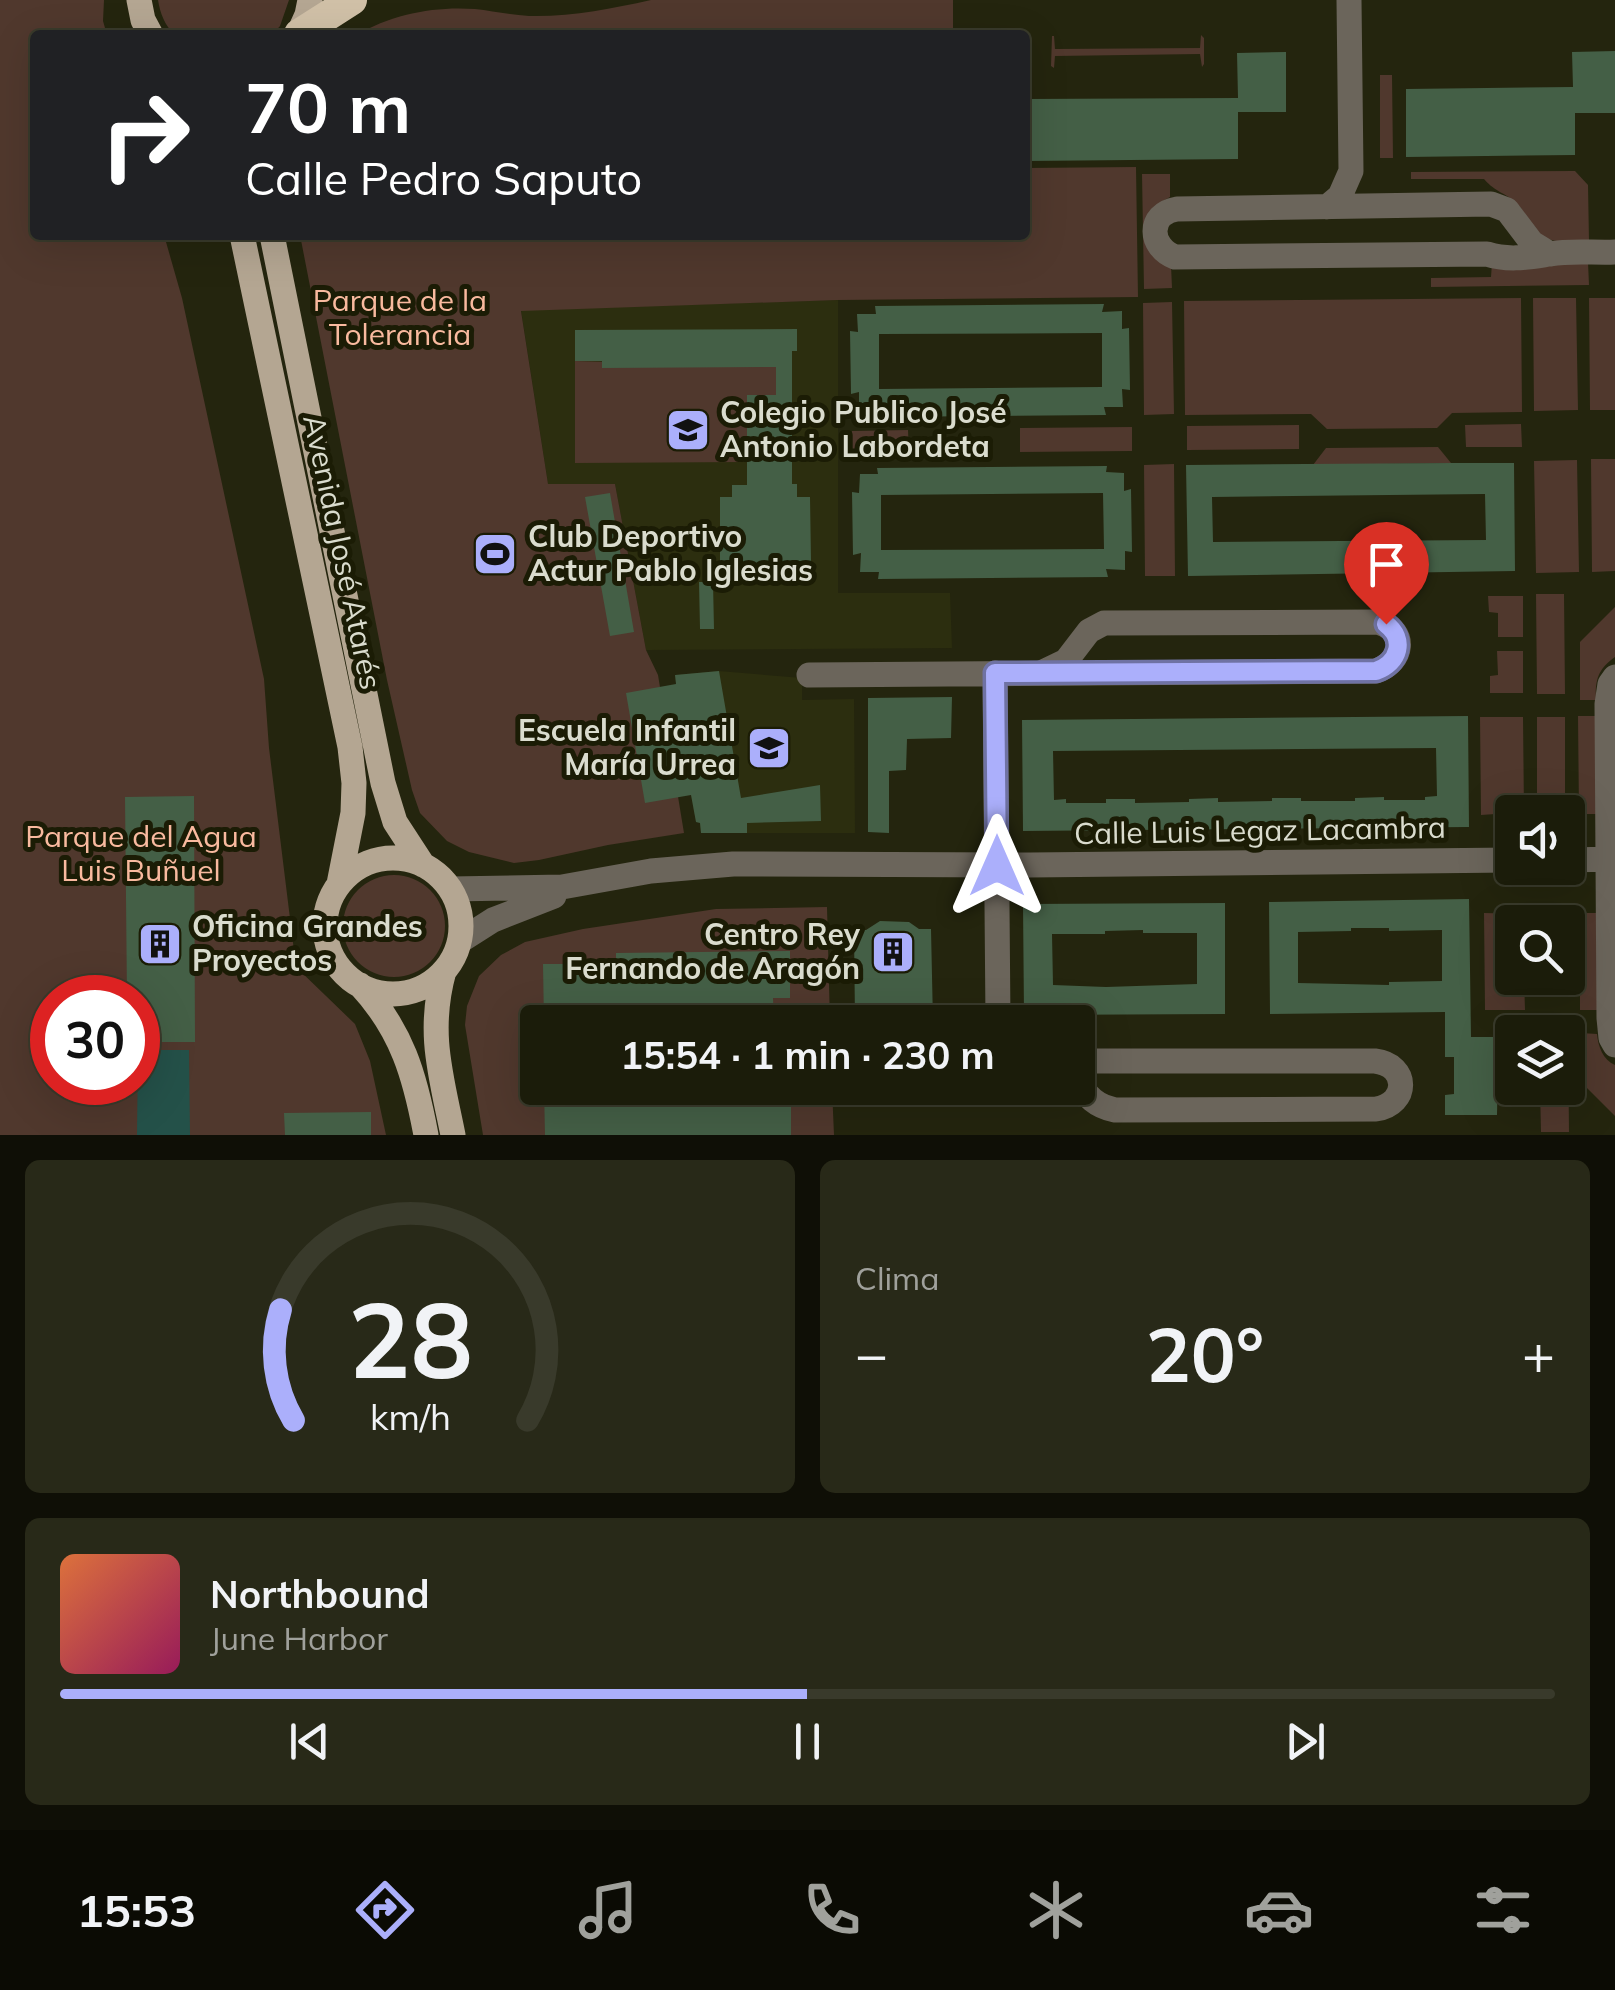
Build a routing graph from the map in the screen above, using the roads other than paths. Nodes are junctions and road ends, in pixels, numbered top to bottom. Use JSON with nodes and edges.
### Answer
{"nodes":[{"id":1,"x":139,"y":0,"type":"edge"},
{"id":2,"x":310,"y":0,"type":"edge"},
{"id":3,"x":352,"y":0,"type":"edge"},
{"id":4,"x":1349,"y":0,"type":"edge"},
{"id":5,"x":149,"y":30,"type":"edge"},
{"id":6,"x":300,"y":30,"type":"edge"},
{"id":7,"x":304,"y":30,"type":"edge"},
{"id":8,"x":1351,"y":171,"type":"junction"},
{"id":9,"x":1384,"y":206,"type":"junction"},
{"id":10,"x":1326,"y":207,"type":"junction"},
{"id":11,"x":1513,"y":216,"type":"junction"},
{"id":12,"x":243,"y":240,"type":"edge"},
{"id":13,"x":273,"y":240,"type":"edge"},
{"id":14,"x":1615,"y":252,"type":"edge"},
{"id":15,"x":1487,"y":254,"type":"junction"},
{"id":16,"x":1550,"y":254,"type":"junction"},
{"id":17,"x":1082,"y":642,"type":"junction"},
{"id":18,"x":995,"y":673,"type":"junction"},
{"id":19,"x":1041,"y":673,"type":"junction"},
{"id":20,"x":1108,"y":674,"type":"junction"},
{"id":21,"x":808,"y":675,"type":"dead end"},
{"id":22,"x":1615,"y":677,"type":"edge"},
{"id":23,"x":1495,"y":860,"type":"edge"},
{"id":24,"x":1585,"y":860,"type":"edge"},
{"id":25,"x":1611,"y":860,"type":"edge"},
{"id":26,"x":424,"y":864,"type":"junction"},
{"id":27,"x":997,"y":866,"type":"junction"},
{"id":28,"x":590,"y":883,"type":"junction"},
{"id":29,"x":339,"y":884,"type":"junction"},
{"id":30,"x":450,"y":889,"type":"junction"},
{"id":31,"x":460,"y":941,"type":"junction"},
{"id":32,"x":444,"y":971,"type":"junction"},
{"id":33,"x":360,"y":985,"type":"junction"},
{"id":34,"x":998,"y":1005,"type":"edge"},
{"id":35,"x":1615,"y":1045,"type":"edge"},
{"id":36,"x":1095,"y":1060,"type":"edge"},
{"id":37,"x":1110,"y":1060,"type":"junction"},
{"id":38,"x":1095,"y":1103,"type":"edge"},
{"id":39,"x":1098,"y":1105,"type":"junction"},
{"id":40,"x":426,"y":1135,"type":"edge"},
{"id":41,"x":453,"y":1135,"type":"edge"}],
"edges":[{"from":1,"to":5,"type":"main road"},
{"from":2,"to":6,"type":"main road"},
{"from":3,"to":7,"type":"highway"},
{"from":4,"to":8,"type":"street"},
{"from":8,"to":9,"type":"street"},
{"from":8,"to":10,"type":"street"},
{"from":9,"to":10,"type":"street"},
{"from":9,"to":11,"type":"street"},
{"from":10,"to":15,"type":"street"},
{"from":11,"to":15,"type":"street"},
{"from":11,"to":16,"type":"street"},
{"from":12,"to":29,"type":"main road","name":"Avenida José Atarés"},
{"from":13,"to":26,"type":"main road","name":"Avenida José Atarés"},
{"from":14,"to":16,"type":"street"},
{"from":15,"to":16,"type":"street"},
{"from":17,"to":19,"type":"street"},
{"from":17,"to":20,"type":"street"},
{"from":17,"to":20,"type":"street"},
{"from":18,"to":19,"type":"street"},
{"from":18,"to":21,"type":"street"},
{"from":18,"to":27,"type":"street"},
{"from":19,"to":20,"type":"street"},
{"from":22,"to":25,"type":"street"},
{"from":23,"to":27,"type":"street","name":"Calle Luis Legaz Lacambra"},
{"from":24,"to":25,"type":"street"},
{"from":25,"to":35,"type":"street"},
{"from":26,"to":29,"type":"main road"},
{"from":26,"to":30,"type":"main road"},
{"from":27,"to":28,"type":"street","name":"Calle Luis Legaz Lacambra"},
{"from":27,"to":34,"type":"street"},
{"from":28,"to":30,"type":"street","name":"Calle Luis Legaz Lacambra"},
{"from":28,"to":31,"type":"street","name":"Calle Luis Legaz Lacambra"},
{"from":29,"to":33,"type":"main road"},
{"from":30,"to":31,"type":"main road"},
{"from":31,"to":32,"type":"main road"},
{"from":32,"to":33,"type":"main road"},
{"from":32,"to":41,"type":"main road"},
{"from":33,"to":40,"type":"main road"},
{"from":36,"to":37,"type":"street"},
{"from":37,"to":39,"type":"street"},
{"from":37,"to":39,"type":"street"},
{"from":38,"to":39,"type":"street"}]}
